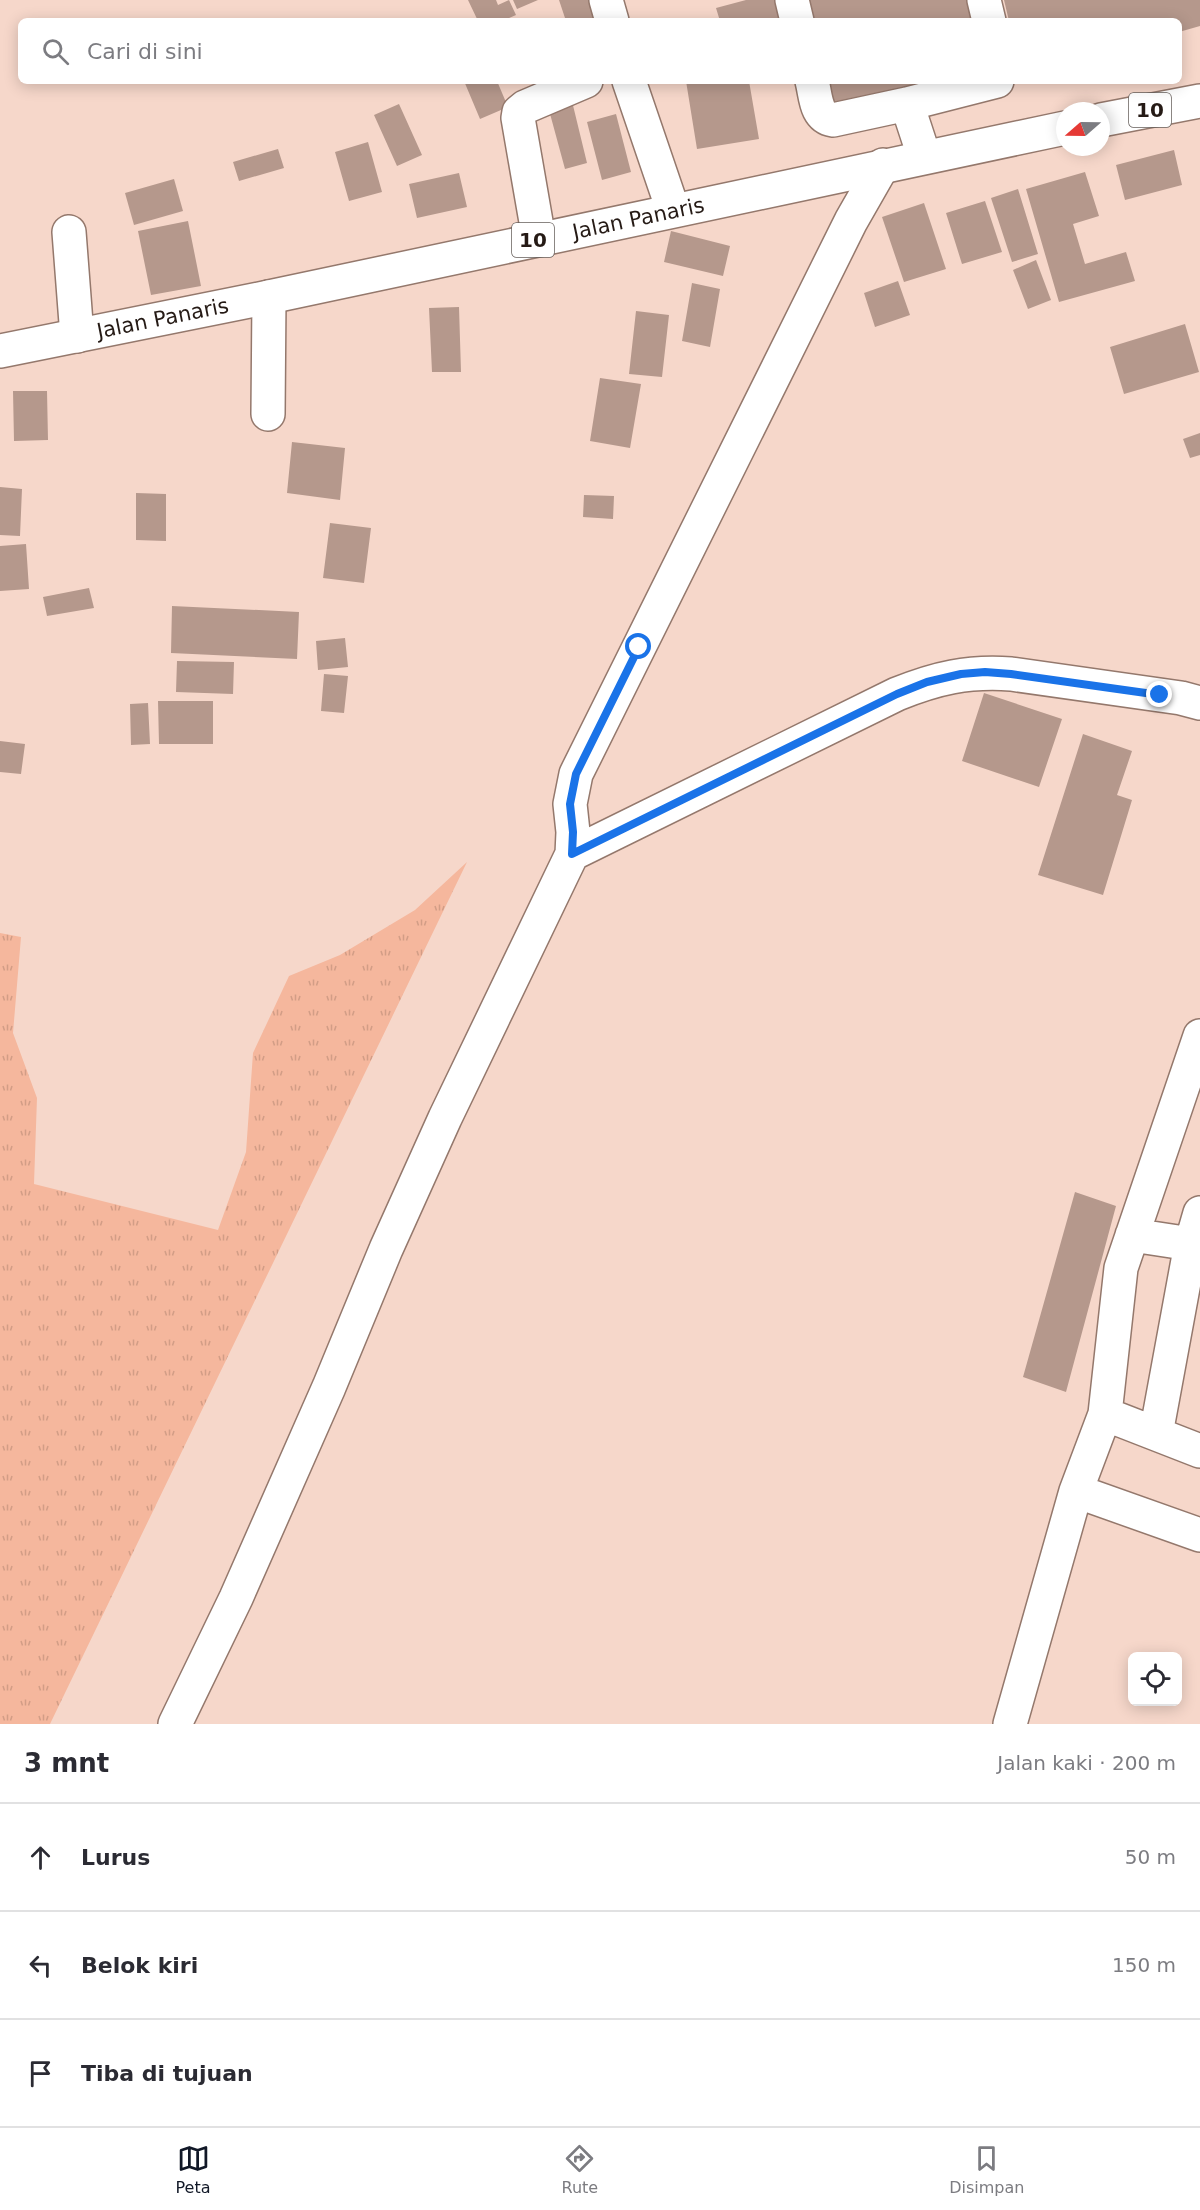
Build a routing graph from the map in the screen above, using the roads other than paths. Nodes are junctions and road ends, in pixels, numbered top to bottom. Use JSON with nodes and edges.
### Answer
{"nodes":[{"id":1,"x":606,"y":0,"type":"edge"},
{"id":2,"x":792,"y":0,"type":"edge"},
{"id":3,"x":984,"y":0,"type":"edge"},
{"id":4,"x":611,"y":18,"type":"edge"},
{"id":5,"x":796,"y":18,"type":"edge"},
{"id":6,"x":988,"y":18,"type":"edge"},
{"id":7,"x":579,"y":84,"type":"edge"},
{"id":8,"x":630,"y":84,"type":"edge"},
{"id":9,"x":813,"y":84,"type":"edge"},
{"id":10,"x":985,"y":84,"type":"edge"},
{"id":11,"x":1200,"y":100,"type":"edge"},
{"id":12,"x":907,"y":104,"type":"junction"},
{"id":13,"x":1110,"y":118,"type":"edge"},
{"id":14,"x":1056,"y":130,"type":"edge"},
{"id":15,"x":924,"y":156,"type":"junction"},
{"id":16,"x":883,"y":165,"type":"junction"},
{"id":17,"x":673,"y":210,"type":"junction"},
{"id":18,"x":69,"y":232,"type":"dead end"},
{"id":19,"x":539,"y":239,"type":"junction"},
{"id":20,"x":269,"y":297,"type":"junction"},
{"id":21,"x":77,"y":336,"type":"junction"},
{"id":22,"x":0,"y":351,"type":"edge"},
{"id":23,"x":268,"y":414,"type":"dead end"},
{"id":24,"x":1200,"y":703,"type":"edge"},
{"id":25,"x":572,"y":854,"type":"junction"},
{"id":26,"x":1200,"y":1036,"type":"edge"},
{"id":27,"x":1200,"y":1213,"type":"edge"},
{"id":28,"x":1132,"y":1235,"type":"junction"},
{"id":29,"x":1191,"y":1244,"type":"junction"},
{"id":30,"x":1105,"y":1414,"type":"junction"},
{"id":31,"x":1156,"y":1434,"type":"junction"},
{"id":32,"x":1200,"y":1451,"type":"edge"},
{"id":33,"x":1076,"y":1491,"type":"junction"},
{"id":34,"x":1200,"y":1535,"type":"edge"},
{"id":35,"x":175,"y":1724,"type":"edge"},
{"id":36,"x":1010,"y":1724,"type":"edge"}],
"edges":[{"from":1,"to":4,"type":"main road"},
{"from":2,"to":5,"type":"main road"},
{"from":3,"to":6,"type":"main road"},
{"from":7,"to":19,"type":"main road"},
{"from":8,"to":17,"type":"main road"},
{"from":9,"to":12,"type":"main road"},
{"from":10,"to":12,"type":"main road"},
{"from":11,"to":13,"type":"main road","number":"10"},
{"from":12,"to":15,"type":"main road"},
{"from":14,"to":15,"type":"main road","name":"Jalan Panaris","number":"10"},
{"from":15,"to":16,"type":"main road","name":"Jalan Panaris","number":"10"},
{"from":16,"to":17,"type":"main road","name":"Jalan Panaris","number":"10"},
{"from":16,"to":25,"type":"main road"},
{"from":17,"to":19,"type":"main road","name":"Jalan Panaris","number":"10"},
{"from":18,"to":21,"type":"main road"},
{"from":19,"to":20,"type":"main road","name":"Jalan Panaris","number":"10"},
{"from":20,"to":21,"type":"main road","name":"Jalan Panaris","number":"10"},
{"from":20,"to":23,"type":"main road"},
{"from":21,"to":22,"type":"main road","name":"Jalan Panaris","number":"10"},
{"from":24,"to":25,"type":"main road"},
{"from":25,"to":35,"type":"main road"},
{"from":26,"to":28,"type":"main road"},
{"from":27,"to":29,"type":"main road"},
{"from":28,"to":29,"type":"main road"},
{"from":28,"to":30,"type":"main road"},
{"from":29,"to":31,"type":"main road"},
{"from":30,"to":31,"type":"main road"},
{"from":30,"to":33,"type":"main road"},
{"from":31,"to":32,"type":"main road"},
{"from":33,"to":34,"type":"main road"},
{"from":33,"to":36,"type":"main road"}]}
